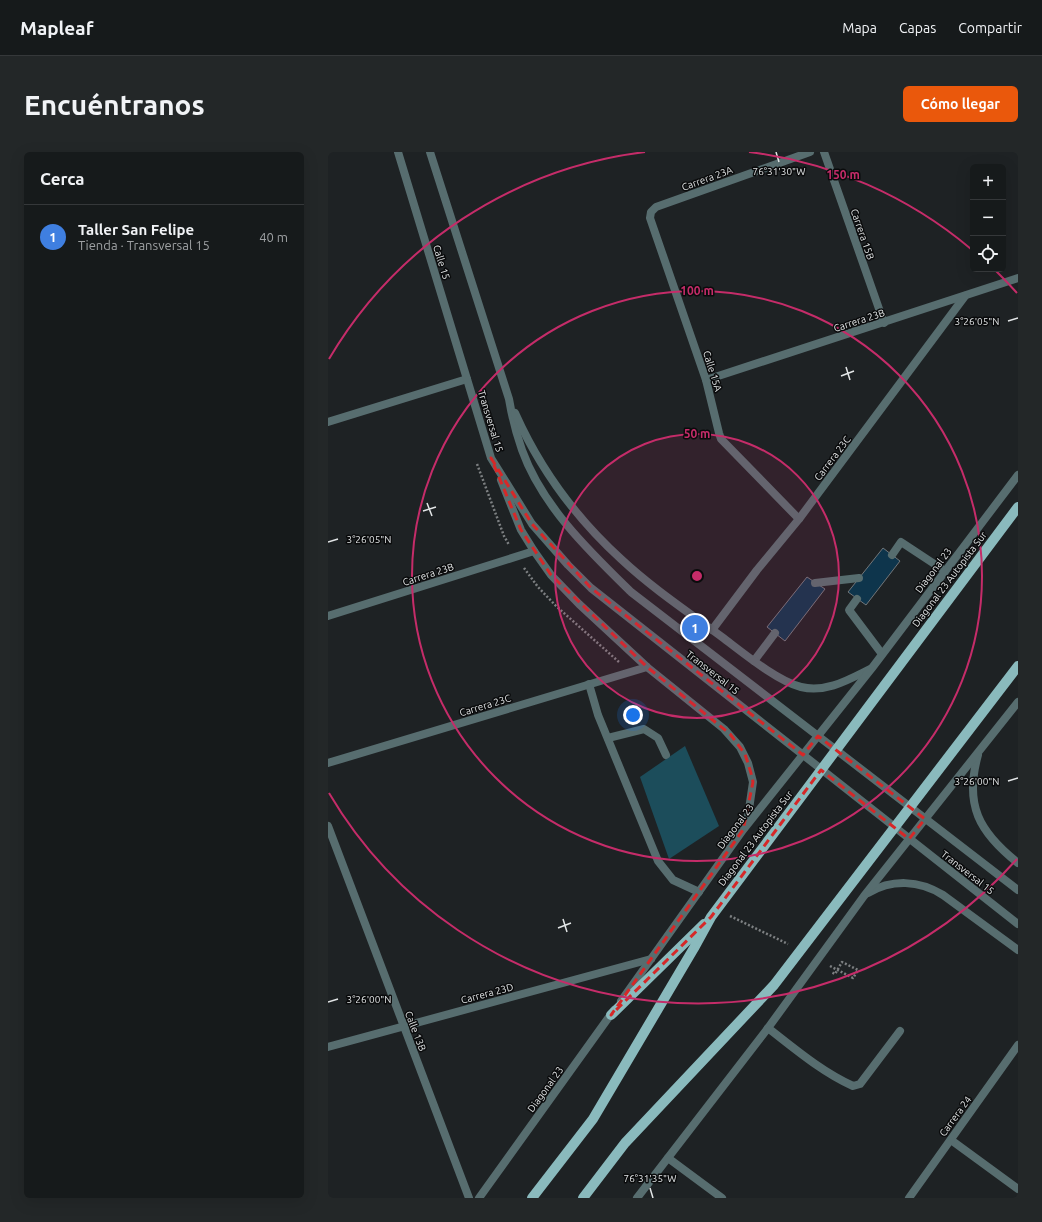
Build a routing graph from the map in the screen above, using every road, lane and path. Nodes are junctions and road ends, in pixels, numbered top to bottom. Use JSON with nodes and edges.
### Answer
{"nodes":[{"id":1,"x":398,"y":152,"type":"edge"},
{"id":2,"x":430,"y":152,"type":"edge"},
{"id":3,"x":810,"y":152,"type":"edge"},
{"id":4,"x":824,"y":152,"type":"edge"},
{"id":5,"x":656,"y":206,"type":"joint"},
{"id":6,"x":1018,"y":278,"type":"edge"},
{"id":7,"x":965,"y":296,"type":"junction"},
{"id":8,"x":884,"y":323,"type":"junction"},
{"id":9,"x":467,"y":379,"type":"junction"},
{"id":10,"x":706,"y":380,"type":"junction"},
{"id":11,"x":509,"y":400,"type":"junction"},
{"id":12,"x":328,"y":422,"type":"edge"},
{"id":13,"x":491,"y":458,"type":"junction"},
{"id":14,"x":1018,"y":475,"type":"edge"},
{"id":15,"x":1018,"y":507,"type":"edge"},
{"id":16,"x":799,"y":519,"type":"junction"},
{"id":17,"x":534,"y":551,"type":"junction"},
{"id":18,"x":892,"y":555,"type":"dead end"},
{"id":19,"x":944,"y":571,"type":"junction"},
{"id":20,"x":859,"y":578,"type":"dead end"},
{"id":21,"x":815,"y":583,"type":"dead end"},
{"id":22,"x":857,"y":599,"type":"dead end"},
{"id":23,"x":328,"y":616,"type":"edge"},
{"id":24,"x":712,"y":630,"type":"junction"},
{"id":25,"x":775,"y":633,"type":"dead end"},
{"id":26,"x":882,"y":654,"type":"junction"},
{"id":27,"x":754,"y":661,"type":"junction"},
{"id":28,"x":1018,"y":666,"type":"edge"},
{"id":29,"x":647,"y":667,"type":"junction"},
{"id":30,"x":872,"y":668,"type":"junction"},
{"id":31,"x":588,"y":684,"type":"junction"},
{"id":32,"x":1018,"y":702,"type":"edge"},
{"id":33,"x":608,"y":738,"type":"junction"},
{"id":34,"x":979,"y":752,"type":"junction"},
{"id":35,"x":666,"y":755,"type":"dead end"},
{"id":36,"x":328,"y":763,"type":"edge"},
{"id":37,"x":328,"y":826,"type":"edge"},
{"id":38,"x":743,"y":830,"type":"junction"},
{"id":39,"x":1018,"y":863,"type":"edge"},
{"id":40,"x":1018,"y":890,"type":"edge"},
{"id":41,"x":699,"y":892,"type":"junction"},
{"id":42,"x":864,"y":896,"type":"junction"},
{"id":43,"x":724,"y":913,"type":"dead end"},
{"id":44,"x":711,"y":917,"type":"junction"},
{"id":45,"x":1018,"y":924,"type":"edge"},
{"id":46,"x":788,"y":944,"type":"dead end"},
{"id":47,"x":1018,"y":950,"type":"edge"},
{"id":48,"x":651,"y":958,"type":"junction"},
{"id":49,"x":828,"y":965,"type":"dead end"},
{"id":50,"x":831,"y":972,"type":"dead end"},
{"id":51,"x":611,"y":1015,"type":"junction"},
{"id":52,"x":404,"y":1026,"type":"junction"},
{"id":53,"x":768,"y":1028,"type":"junction"},
{"id":54,"x":900,"y":1031,"type":"dead end"},
{"id":55,"x":1018,"y":1045,"type":"edge"},
{"id":56,"x":328,"y":1048,"type":"edge"},
{"id":57,"x":950,"y":1140,"type":"junction"},
{"id":58,"x":668,"y":1158,"type":"junction"},
{"id":59,"x":1018,"y":1189,"type":"edge"},
{"id":60,"x":469,"y":1198,"type":"edge"},
{"id":61,"x":479,"y":1198,"type":"edge"},
{"id":62,"x":532,"y":1198,"type":"edge"},
{"id":63,"x":583,"y":1198,"type":"edge"},
{"id":64,"x":637,"y":1198,"type":"edge"},
{"id":65,"x":722,"y":1198,"type":"edge"},
{"id":66,"x":909,"y":1198,"type":"edge"}],
"edges":[{"from":1,"to":9,"type":"street","name":"Calle 15"},
{"from":2,"to":11,"type":"street","name":"Transversal 15"},
{"from":3,"to":5,"type":"street","name":"Carrera 23A"},
{"from":4,"to":8,"type":"street","name":"Carrera 15B"},
{"from":5,"to":10,"type":"street","name":"Calle 15A"},
{"from":6,"to":7,"type":"street","name":"Carrera 23B"},
{"from":7,"to":8,"type":"street","name":"Carrera 23B"},
{"from":7,"to":16,"type":"street","name":"Carrera 23C"},
{"from":8,"to":10,"type":"street","name":"Carrera 23B"},
{"from":9,"to":12,"type":"street"},
{"from":9,"to":13,"type":"street","name":"Transversal 15"},
{"from":10,"to":16,"type":"street","name":"Calle 15A"},
{"from":11,"to":24,"type":"street"},
{"from":11,"to":40,"type":"street","name":"Transversal 15"},
{"from":13,"to":17,"type":"street"},
{"from":13,"to":45,"type":"street","name":"Transversal 15"},
{"from":14,"to":19,"type":"street","name":"Diagonal 23"},
{"from":15,"to":44,"type":"main road","name":"Diagonal 23 Autopista Sur"},
{"from":16,"to":24,"type":"street","name":"Carrera 23C"},
{"from":17,"to":23,"type":"street","name":"Carrera 23B"},
{"from":17,"to":29,"type":"street"},
{"from":18,"to":19,"type":"street"},
{"from":19,"to":26,"type":"street","name":"Diagonal 23"},
{"from":20,"to":21,"type":"street"},
{"from":22,"to":26,"type":"street"},
{"from":24,"to":27,"type":"street"},
{"from":25,"to":27,"type":"street"},
{"from":26,"to":30,"type":"street","name":"Diagonal 23"},
{"from":27,"to":30,"type":"street"},
{"from":28,"to":63,"type":"main road"},
{"from":29,"to":31,"type":"street","name":"Carrera 23C"},
{"from":29,"to":38,"type":"street"},
{"from":30,"to":38,"type":"street","name":"Diagonal 23"},
{"from":31,"to":33,"type":"street"},
{"from":31,"to":36,"type":"street","name":"Carrera 23C"},
{"from":32,"to":34,"type":"street"},
{"from":33,"to":35,"type":"street"},
{"from":33,"to":41,"type":"street"},
{"from":34,"to":39,"type":"street"},
{"from":34,"to":42,"type":"street"},
{"from":37,"to":52,"type":"street","name":"Calle 13B"},
{"from":38,"to":41,"type":"street","name":"Diagonal 23"},
{"from":41,"to":48,"type":"street","name":"Diagonal 23"},
{"from":42,"to":47,"type":"street"},
{"from":42,"to":53,"type":"street"},
{"from":43,"to":46,"type":"path"},
{"from":44,"to":51,"type":"main road"},
{"from":44,"to":62,"type":"main road","name":"Diagonal 23 Autopista Sur"},
{"from":48,"to":51,"type":"street","name":"Diagonal 23"},
{"from":48,"to":52,"type":"street","name":"Carrera 23D"},
{"from":49,"to":50,"type":"path"},
{"from":51,"to":61,"type":"street","name":"Diagonal 23"},
{"from":52,"to":56,"type":"street","name":"Carrera 23D"},
{"from":52,"to":60,"type":"street","name":"Calle 13B"},
{"from":53,"to":54,"type":"street"},
{"from":53,"to":58,"type":"street"},
{"from":55,"to":57,"type":"street","name":"Carrera 24"},
{"from":57,"to":59,"type":"street"},
{"from":57,"to":66,"type":"street","name":"Carrera 24"},
{"from":58,"to":64,"type":"street"},
{"from":58,"to":65,"type":"street"}]}
